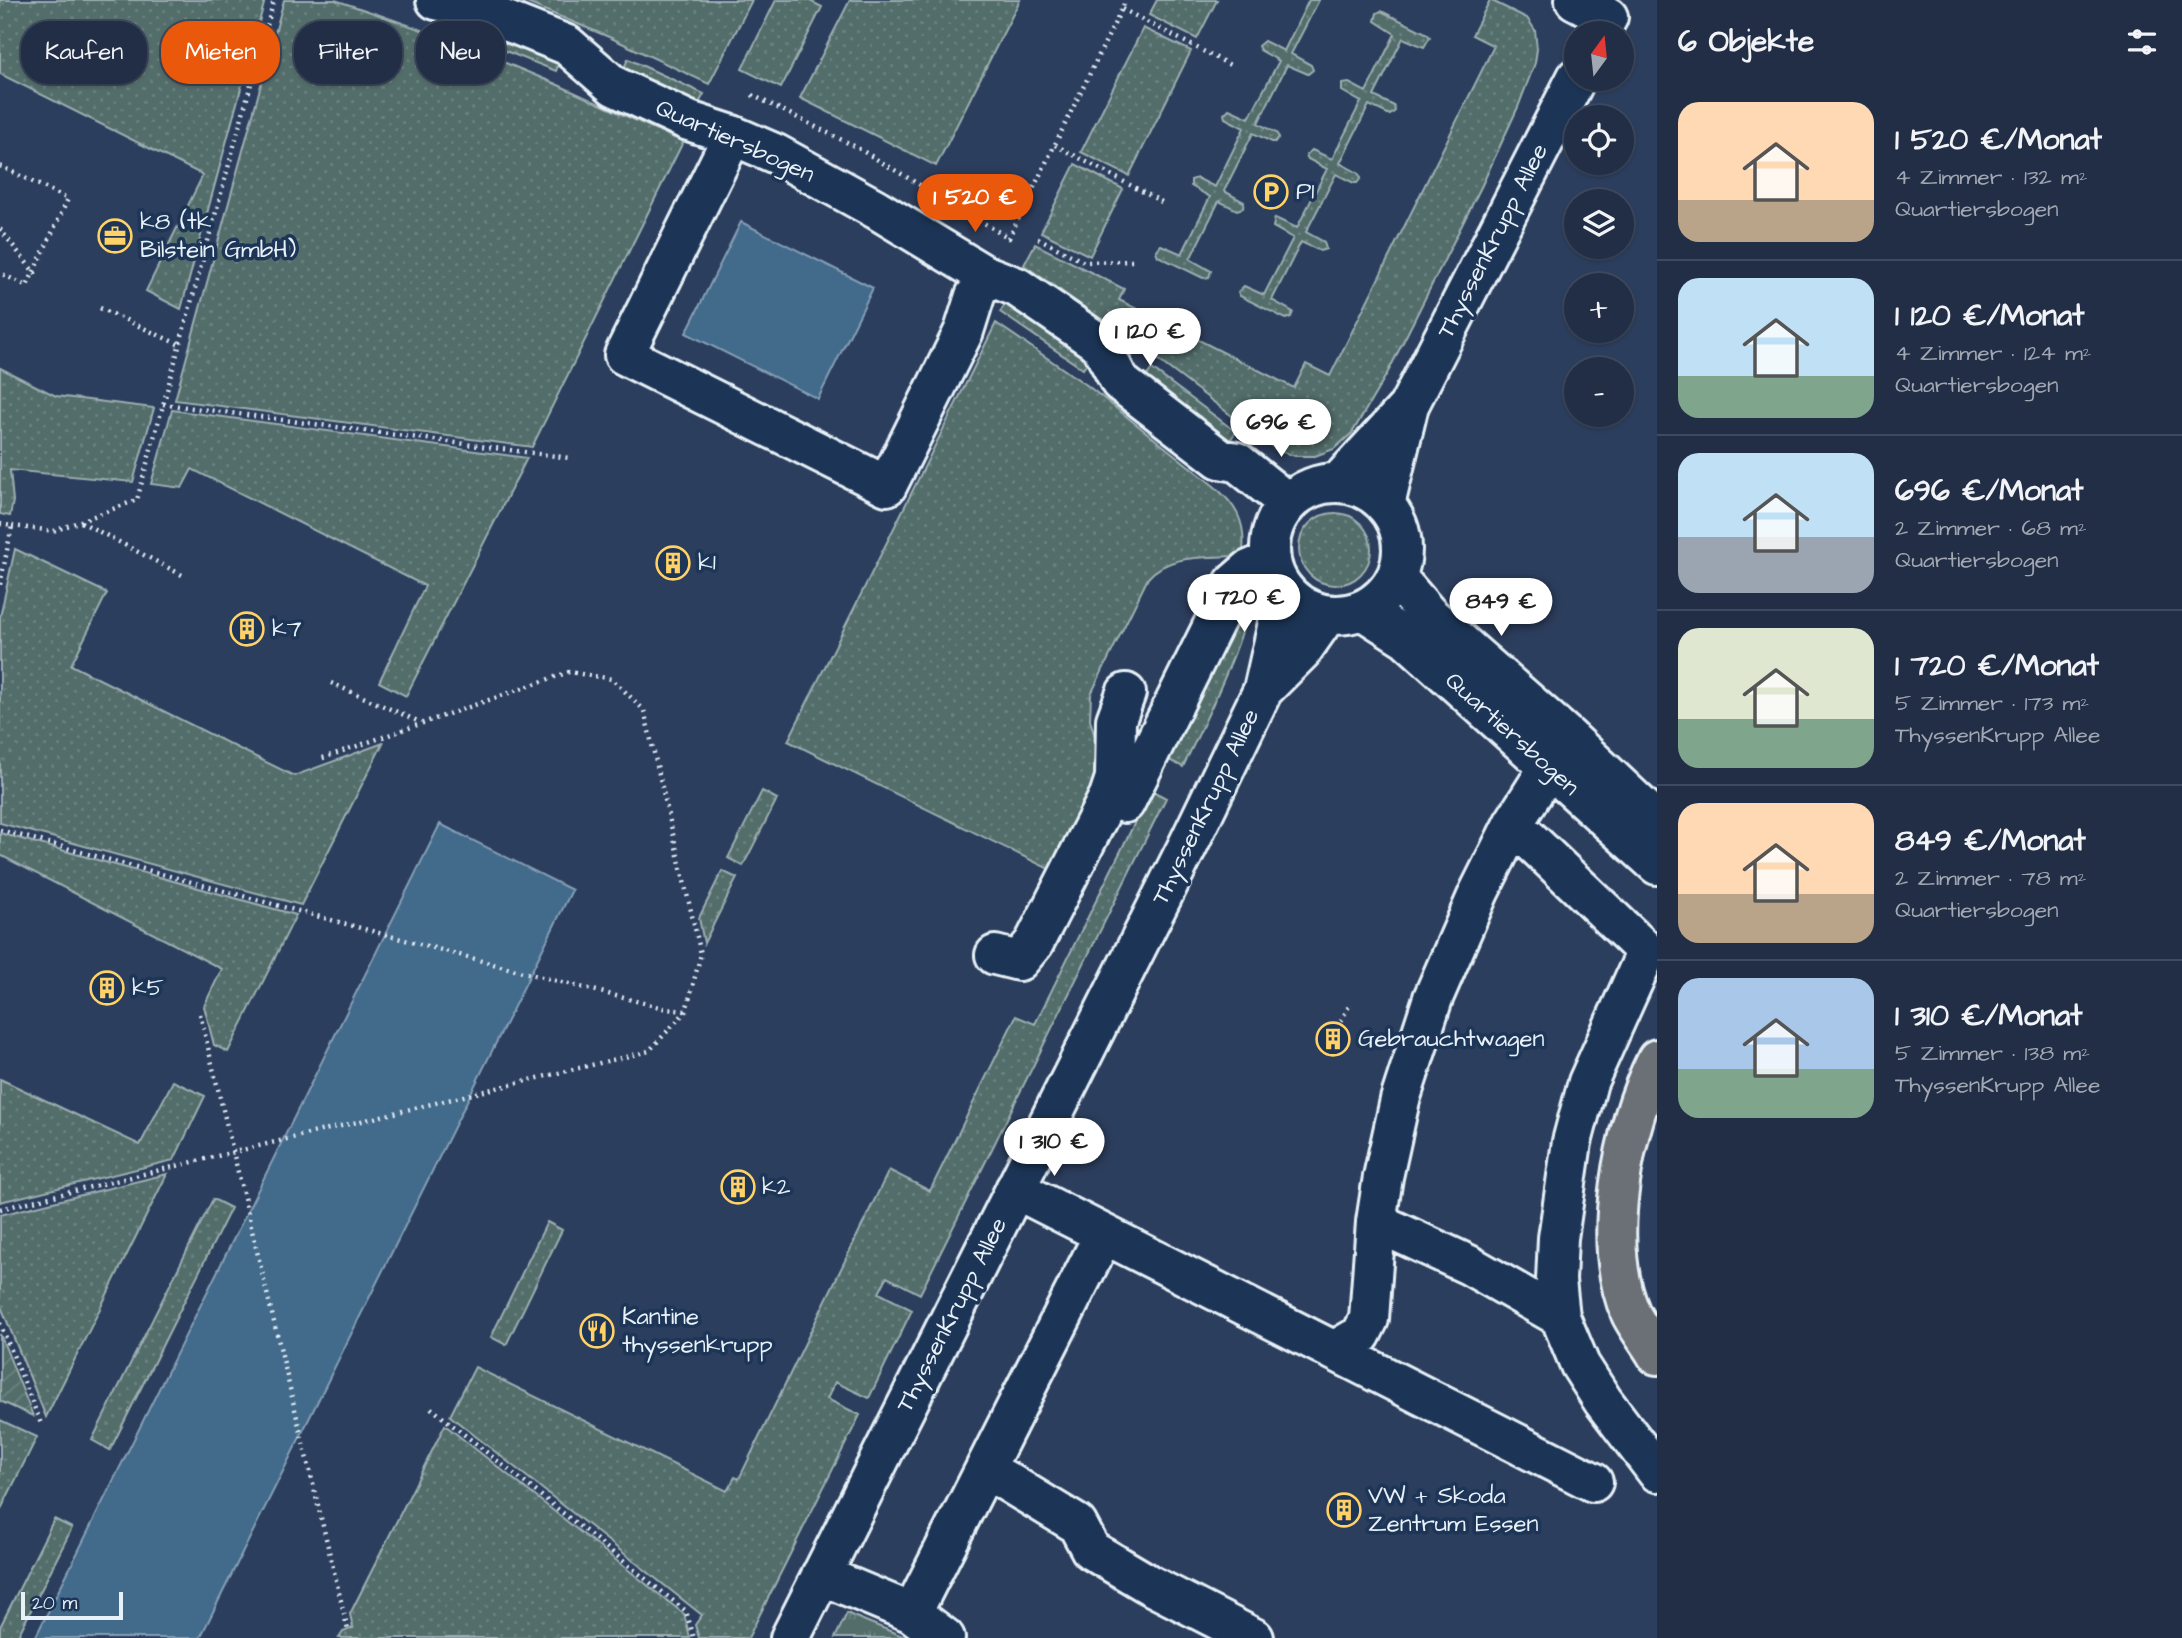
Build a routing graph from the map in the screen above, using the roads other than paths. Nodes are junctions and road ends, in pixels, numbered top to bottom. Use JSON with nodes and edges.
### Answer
{"nodes":[{"id":1,"x":436,"y":0,"type":"edge"},
{"id":2,"x":1575,"y":0,"type":"edge"},
{"id":3,"x":1605,"y":21,"type":"edge"},
{"id":4,"x":1570,"y":91,"type":"edge"},
{"id":5,"x":725,"y":150,"type":"dead end"},
{"id":6,"x":975,"y":296,"type":"dead end"},
{"id":7,"x":1409,"y":405,"type":"junction"},
{"id":8,"x":1338,"y":484,"type":"junction"},
{"id":9,"x":1288,"y":503,"type":"junction"},
{"id":10,"x":1385,"y":505,"type":"junction"},
{"id":11,"x":1268,"y":574,"type":"junction"},
{"id":12,"x":1396,"y":578,"type":"junction"},
{"id":13,"x":1345,"y":613,"type":"junction"},
{"id":14,"x":1263,"y":690,"type":"junction"},
{"id":15,"x":1126,"y":693,"type":"dead end"},
{"id":16,"x":1559,"y":752,"type":"junction"},
{"id":17,"x":1125,"y":803,"type":"dead end"},
{"id":18,"x":1657,"y":821,"type":"edge"},
{"id":19,"x":1513,"y":824,"type":"junction"},
{"id":20,"x":1657,"y":865,"type":"edge"},
{"id":21,"x":995,"y":955,"type":"dead end"},
{"id":22,"x":1657,"y":1059,"type":"edge"},
{"id":23,"x":1015,"y":1189,"type":"junction"},
{"id":24,"x":1376,"y":1222,"type":"junction"},
{"id":25,"x":1103,"y":1236,"type":"junction"},
{"id":26,"x":1556,"y":1268,"type":"junction"},
{"id":27,"x":1516,"y":1292,"type":"junction"},
{"id":28,"x":1560,"y":1317,"type":"junction"},
{"id":29,"x":1369,"y":1319,"type":"junction"},
{"id":30,"x":1655,"y":1348,"type":"edge"},
{"id":31,"x":1335,"y":1350,"type":"junction"},
{"id":32,"x":1389,"y":1377,"type":"junction"},
{"id":33,"x":986,"y":1469,"type":"junction"},
{"id":34,"x":1657,"y":1472,"type":"edge"},
{"id":35,"x":1593,"y":1482,"type":"dead end"},
{"id":36,"x":821,"y":1575,"type":"junction"},
{"id":37,"x":912,"y":1612,"type":"junction"},
{"id":38,"x":790,"y":1638,"type":"edge"},
{"id":39,"x":945,"y":1638,"type":"edge"},
{"id":40,"x":1254,"y":1638,"type":"edge"}],
"edges":[{"from":1,"to":9,"type":"street","name":"Quartiersbogen"},
{"from":2,"to":3,"type":"street"},
{"from":4,"to":7,"type":"street","name":"ThyssenKrupp Allee"},
{"from":5,"to":6,"type":"street"},
{"from":7,"to":8,"type":"street","name":"ThyssenKrupp Allee"},
{"from":7,"to":10,"type":"street","name":"ThyssenKrupp Allee"},
{"from":8,"to":9,"type":"street"},
{"from":8,"to":10,"type":"street"},
{"from":9,"to":11,"type":"street"},
{"from":10,"to":12,"type":"street"},
{"from":11,"to":13,"type":"street"},
{"from":11,"to":14,"type":"street","name":"ThyssenKrupp Allee"},
{"from":11,"to":17,"type":"street"},
{"from":12,"to":13,"type":"street"},
{"from":12,"to":16,"type":"street","name":"Quartiersbogen"},
{"from":13,"to":14,"type":"street","name":"ThyssenKrupp Allee"},
{"from":13,"to":16,"type":"street","name":"Quartiersbogen"},
{"from":14,"to":23,"type":"street","name":"ThyssenKrupp Allee"},
{"from":15,"to":21,"type":"street"},
{"from":16,"to":18,"type":"street","name":"Quartiersbogen"},
{"from":16,"to":19,"type":"street"},
{"from":16,"to":20,"type":"street","name":"Quartiersbogen"},
{"from":19,"to":24,"type":"street"},
{"from":19,"to":26,"type":"street"},
{"from":22,"to":30,"type":"main road"},
{"from":23,"to":25,"type":"street"},
{"from":23,"to":36,"type":"street","name":"ThyssenKrupp Allee"},
{"from":24,"to":27,"type":"street"},
{"from":24,"to":29,"type":"street"},
{"from":25,"to":31,"type":"street"},
{"from":25,"to":33,"type":"street"},
{"from":26,"to":27,"type":"street"},
{"from":26,"to":28,"type":"street"},
{"from":27,"to":28,"type":"street"},
{"from":28,"to":34,"type":"street"},
{"from":29,"to":31,"type":"street"},
{"from":29,"to":32,"type":"street"},
{"from":31,"to":32,"type":"street"},
{"from":32,"to":35,"type":"street"},
{"from":33,"to":37,"type":"street"},
{"from":33,"to":40,"type":"street"},
{"from":36,"to":37,"type":"street"},
{"from":36,"to":38,"type":"street","name":"ThyssenKrupp Allee"},
{"from":37,"to":39,"type":"street"}]}
